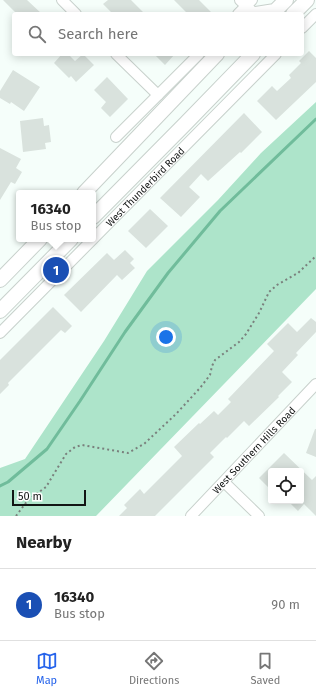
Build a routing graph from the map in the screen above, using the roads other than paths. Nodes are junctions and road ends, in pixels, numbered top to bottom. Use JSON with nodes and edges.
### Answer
{"nodes":[{"id":1,"x":62,"y":0,"type":"edge"},
{"id":2,"x":270,"y":0,"type":"edge"},
{"id":3,"x":286,"y":0,"type":"edge"},
{"id":4,"x":307,"y":0,"type":"edge"},
{"id":5,"x":251,"y":8,"type":"edge"},
{"id":6,"x":74,"y":12,"type":"edge"},
{"id":7,"x":294,"y":12,"type":"edge"},
{"id":8,"x":316,"y":14,"type":"edge"},
{"id":9,"x":304,"y":26,"type":"edge"},
{"id":10,"x":118,"y":56,"type":"edge"},
{"id":11,"x":197,"y":56,"type":"edge"},
{"id":12,"x":215,"y":56,"type":"edge"},
{"id":13,"x":251,"y":56,"type":"edge"},
{"id":14,"x":274,"y":56,"type":"edge"},
{"id":15,"x":158,"y":95,"type":"junction"},
{"id":16,"x":116,"y":137,"type":"dead end"},
{"id":17,"x":87,"y":190,"type":"edge"},
{"id":18,"x":96,"y":214,"type":"edge"},
{"id":19,"x":96,"y":236,"type":"edge"},
{"id":20,"x":37,"y":242,"type":"edge"},
{"id":21,"x":68,"y":242,"type":"edge"},
{"id":22,"x":90,"y":242,"type":"edge"},
{"id":23,"x":0,"y":280,"type":"edge"},
{"id":24,"x":1,"y":309,"type":"edge"},
{"id":25,"x":13,"y":320,"type":"junction"},
{"id":26,"x":0,"y":333,"type":"edge"},
{"id":27,"x":316,"y":384,"type":"edge"},
{"id":28,"x":224,"y":482,"type":"junction"},
{"id":29,"x":191,"y":516,"type":"edge"},
{"id":30,"x":259,"y":516,"type":"edge"}],
"edges":[{"from":1,"to":6,"type":"street"},
{"from":2,"to":5,"type":"main road"},
{"from":3,"to":5,"type":"main road"},
{"from":4,"to":7,"type":"main road"},
{"from":8,"to":9,"type":"street"},
{"from":10,"to":15,"type":"street"},
{"from":11,"to":15,"type":"street"},
{"from":12,"to":17,"type":"main road"},
{"from":13,"to":18,"type":"main road","name":"West Thunderbird Road"},
{"from":14,"to":19,"type":"street","name":"West Thunderbird Road"},
{"from":15,"to":16,"type":"street"},
{"from":20,"to":23,"type":"main road"},
{"from":21,"to":24,"type":"main road"},
{"from":22,"to":25,"type":"street","name":"West Thunderbird Road"},
{"from":24,"to":25,"type":"street"},
{"from":25,"to":26,"type":"street","name":"West Thunderbird Road"},
{"from":27,"to":28,"type":"street","name":"West Southern Hills Road"},
{"from":28,"to":29,"type":"street","name":"West Southern Hills Road"},
{"from":28,"to":30,"type":"street"}]}
